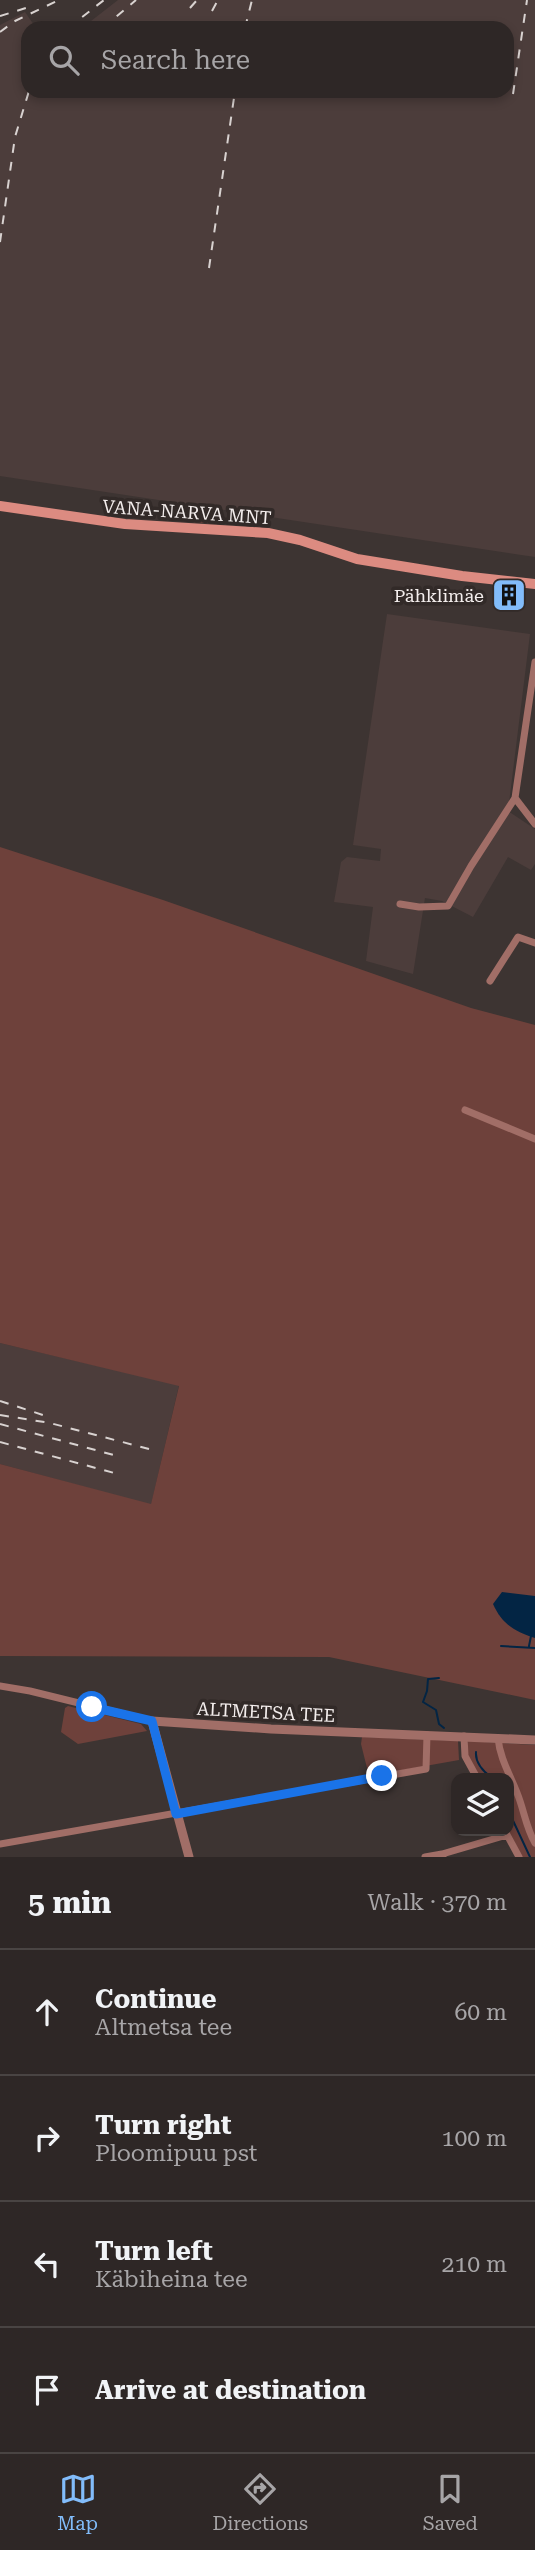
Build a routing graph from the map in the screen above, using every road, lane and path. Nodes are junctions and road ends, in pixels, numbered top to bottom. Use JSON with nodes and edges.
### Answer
{"nodes":[{"id":1,"x":0,"y":506,"type":"edge"},
{"id":2,"x":535,"y":584,"type":"edge"},
{"id":3,"x":535,"y":662,"type":"edge"},
{"id":4,"x":515,"y":798,"type":"junction"},
{"id":5,"x":535,"y":824,"type":"edge"},
{"id":6,"x":400,"y":904,"type":"dead end"},
{"id":7,"x":535,"y":943,"type":"edge"},
{"id":8,"x":490,"y":981,"type":"dead end"},
{"id":9,"x":465,"y":1110,"type":"dead end"},
{"id":10,"x":535,"y":1139,"type":"edge"},
{"id":11,"x":0,"y":1686,"type":"edge"},
{"id":12,"x":152,"y":1721,"type":"junction"},
{"id":13,"x":427,"y":1735,"type":"junction"},
{"id":14,"x":464,"y":1736,"type":"junction"},
{"id":15,"x":498,"y":1738,"type":"junction"},
{"id":16,"x":535,"y":1740,"type":"edge"},
{"id":17,"x":474,"y":1773,"type":"edge"},
{"id":18,"x":176,"y":1814,"type":"junction"},
{"id":19,"x":497,"y":1836,"type":"edge"},
{"id":20,"x":508,"y":1836,"type":"edge"},
{"id":21,"x":535,"y":1843,"type":"edge"},
{"id":22,"x":0,"y":1844,"type":"edge"},
{"id":23,"x":443,"y":1855,"type":"edge"},
{"id":24,"x":189,"y":1857,"type":"edge"},
{"id":25,"x":425,"y":1857,"type":"edge"},
{"id":26,"x":519,"y":1857,"type":"edge"}],
"edges":[{"from":1,"to":2,"type":"main road","name":"VANA-NARVA MNT"},
{"from":3,"to":4,"type":"street"},
{"from":4,"to":5,"type":"street"},
{"from":4,"to":6,"type":"street"},
{"from":7,"to":8,"type":"street"},
{"from":9,"to":10,"type":"street"},
{"from":11,"to":12,"type":"street","name":"ALTMETSA TEE"},
{"from":12,"to":13,"type":"street","name":"ALTMETSA TEE"},
{"from":12,"to":18,"type":"street"},
{"from":13,"to":14,"type":"street","name":"ALTMETSA TEE"},
{"from":13,"to":18,"type":"street"},
{"from":14,"to":15,"type":"street","name":"ALTMETSA TEE"},
{"from":14,"to":17,"type":"street"},
{"from":15,"to":16,"type":"street","name":"ALTMETSA TEE"},
{"from":15,"to":21,"type":"street"},
{"from":18,"to":22,"type":"street"},
{"from":18,"to":24,"type":"street"},
{"from":19,"to":23,"type":"street"},
{"from":20,"to":26,"type":"street"},
{"from":23,"to":25,"type":"street"}]}
